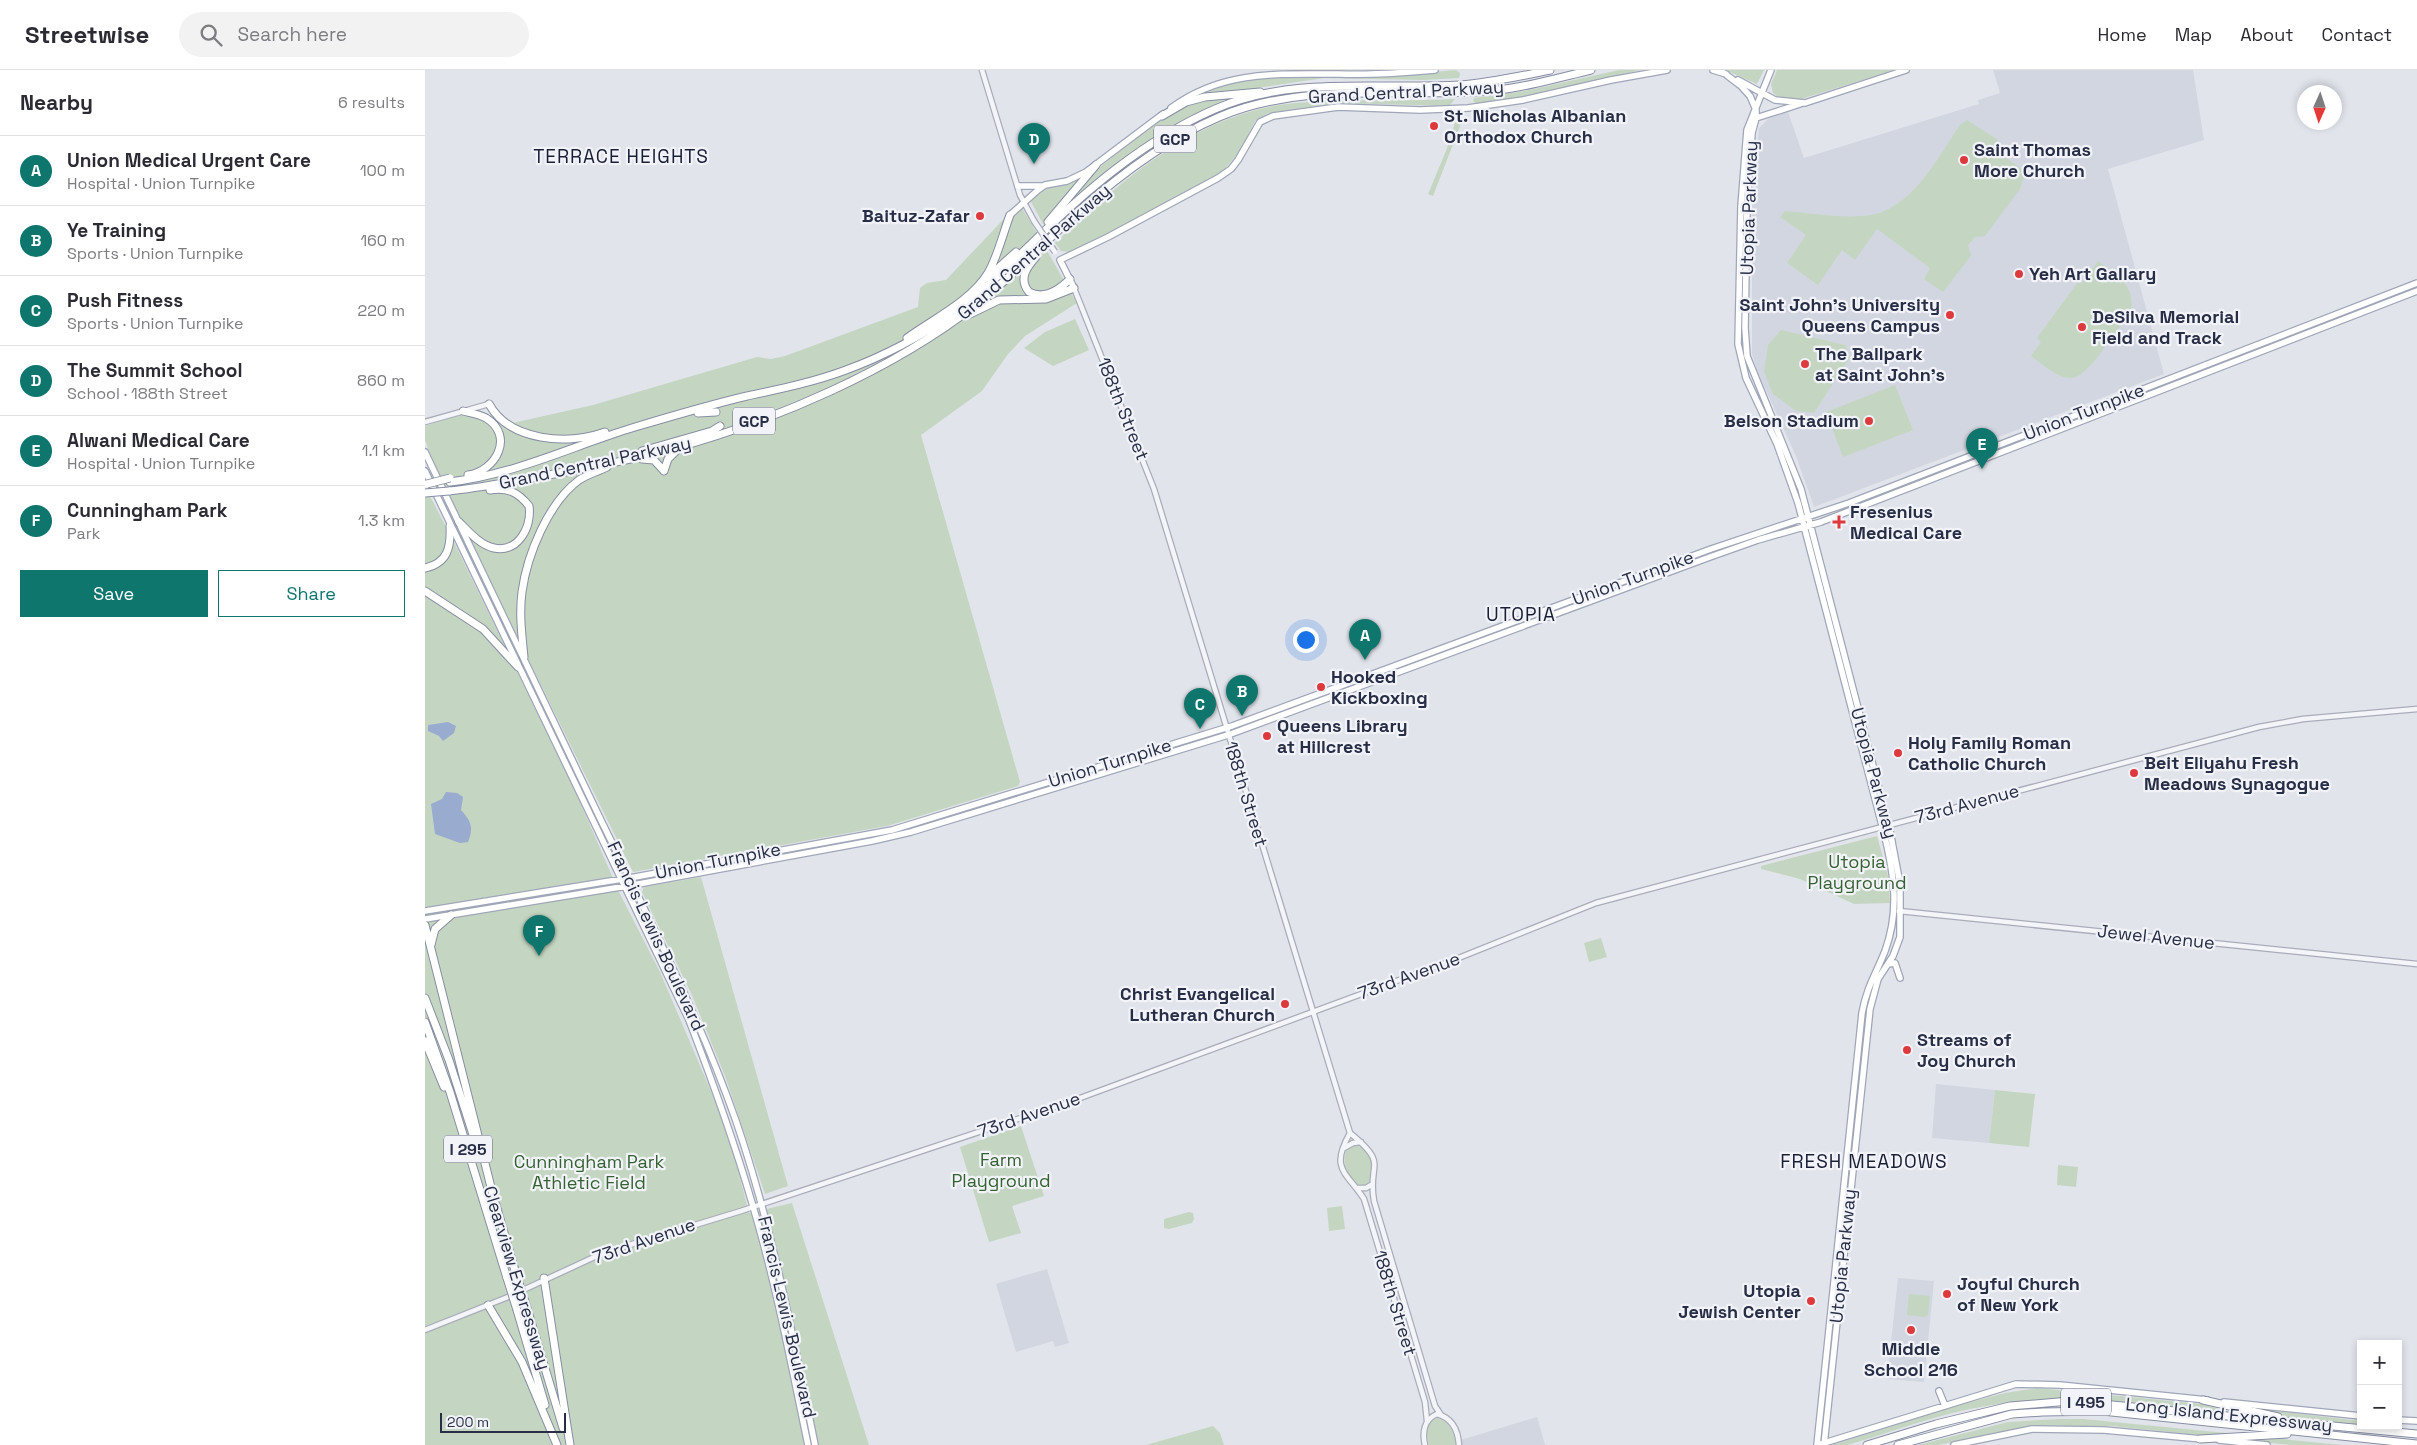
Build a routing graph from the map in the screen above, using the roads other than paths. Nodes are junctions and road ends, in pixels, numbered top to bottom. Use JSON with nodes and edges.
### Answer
{"nodes":[{"id":1,"x":982,"y":70,"type":"edge"},
{"id":2,"x":1435,"y":70,"type":"edge"},
{"id":3,"x":1550,"y":70,"type":"edge"},
{"id":4,"x":1591,"y":70,"type":"edge"},
{"id":5,"x":1667,"y":70,"type":"edge"},
{"id":6,"x":1713,"y":70,"type":"edge"},
{"id":7,"x":1771,"y":70,"type":"edge"},
{"id":8,"x":1906,"y":70,"type":"edge"},
{"id":9,"x":1724,"y":73,"type":"junction"},
{"id":10,"x":1275,"y":91,"type":"junction"},
{"id":11,"x":1762,"y":92,"type":"junction"},
{"id":12,"x":1805,"y":103,"type":"junction"},
{"id":13,"x":1756,"y":110,"type":"junction"},
{"id":14,"x":1162,"y":116,"type":"junction"},
{"id":15,"x":1756,"y":118,"type":"junction"},
{"id":16,"x":1096,"y":165,"type":"junction"},
{"id":17,"x":1018,"y":186,"type":"junction"},
{"id":18,"x":1045,"y":186,"type":"junction"},
{"id":19,"x":1023,"y":202,"type":"junction"},
{"id":20,"x":1010,"y":214,"type":"joint"},
{"id":21,"x":1053,"y":235,"type":"junction"},
{"id":22,"x":1060,"y":260,"type":"junction"},
{"id":23,"x":1070,"y":279,"type":"junction"},
{"id":24,"x":2417,"y":283,"type":"edge"},
{"id":25,"x":1074,"y":288,"type":"junction"},
{"id":26,"x":972,"y":290,"type":"junction"},
{"id":27,"x":2417,"y":291,"type":"edge"},
{"id":28,"x":955,"y":321,"type":"junction"},
{"id":29,"x":887,"y":353,"type":"junction"},
{"id":30,"x":801,"y":384,"type":"junction"},
{"id":31,"x":823,"y":393,"type":"junction"},
{"id":32,"x":761,"y":398,"type":"dead end"},
{"id":33,"x":489,"y":404,"type":"joint"},
{"id":34,"x":463,"y":412,"type":"junction"},
{"id":35,"x":716,"y":412,"type":"dead end"},
{"id":36,"x":765,"y":412,"type":"dead end"},
{"id":37,"x":666,"y":418,"type":"junction"},
{"id":38,"x":425,"y":422,"type":"edge"},
{"id":39,"x":719,"y":426,"type":"dead end"},
{"id":40,"x":618,"y":433,"type":"junction"},
{"id":41,"x":681,"y":446,"type":"junction"},
{"id":42,"x":425,"y":452,"type":"edge"},
{"id":43,"x":618,"y":461,"type":"junction"},
{"id":44,"x":571,"y":470,"type":"junction"},
{"id":45,"x":425,"y":471,"type":"edge"},
{"id":46,"x":450,"y":480,"type":"junction"},
{"id":47,"x":426,"y":484,"type":"edge"},
{"id":48,"x":453,"y":490,"type":"junction"},
{"id":49,"x":425,"y":493,"type":"edge"},
{"id":50,"x":1808,"y":515,"type":"junction"},
{"id":51,"x":1801,"y":518,"type":"junction"},
{"id":52,"x":459,"y":522,"type":"junction"},
{"id":53,"x":1810,"y":524,"type":"junction"},
{"id":54,"x":450,"y":526,"type":"junction"},
{"id":55,"x":1803,"y":526,"type":"junction"},
{"id":56,"x":425,"y":568,"type":"edge"},
{"id":57,"x":425,"y":591,"type":"edge"},
{"id":58,"x":524,"y":658,"type":"junction"},
{"id":59,"x":518,"y":667,"type":"junction"},
{"id":60,"x":2417,"y":709,"type":"edge"},
{"id":61,"x":1226,"y":728,"type":"junction"},
{"id":62,"x":1228,"y":735,"type":"junction"},
{"id":63,"x":1885,"y":826,"type":"junction"},
{"id":64,"x":630,"y":877,"type":"junction"},
{"id":65,"x":621,"y":878,"type":"junction"},
{"id":66,"x":633,"y":885,"type":"junction"},
{"id":67,"x":625,"y":886,"type":"junction"},
{"id":68,"x":425,"y":911,"type":"edge"},
{"id":69,"x":1897,"y":911,"type":"junction"},
{"id":70,"x":451,"y":915,"type":"junction"},
{"id":71,"x":425,"y":919,"type":"edge"},
{"id":72,"x":425,"y":925,"type":"edge"},
{"id":73,"x":432,"y":953,"type":"junction"},
{"id":74,"x":1888,"y":964,"type":"junction"},
{"id":75,"x":2417,"y":964,"type":"edge"},
{"id":76,"x":1900,"y":978,"type":"dead end"},
{"id":77,"x":425,"y":998,"type":"edge"},
{"id":78,"x":1313,"y":1012,"type":"junction"},
{"id":79,"x":425,"y":1022,"type":"edge"},
{"id":80,"x":425,"y":1041,"type":"edge"},
{"id":81,"x":1350,"y":1133,"type":"junction"},
{"id":82,"x":465,"y":1140,"type":"junction"},
{"id":83,"x":1362,"y":1142,"type":"junction"},
{"id":84,"x":1344,"y":1148,"type":"junction"},
{"id":85,"x":1371,"y":1185,"type":"junction"},
{"id":86,"x":1357,"y":1188,"type":"junction"},
{"id":87,"x":761,"y":1203,"type":"junction"},
{"id":88,"x":753,"y":1205,"type":"junction"},
{"id":89,"x":496,"y":1207,"type":"junction"},
{"id":90,"x":544,"y":1278,"type":"junction"},
{"id":91,"x":488,"y":1305,"type":"junction"},
{"id":92,"x":425,"y":1330,"type":"edge"},
{"id":93,"x":1939,"y":1391,"type":"dead end"},
{"id":94,"x":2203,"y":1400,"type":"junction"},
{"id":95,"x":1945,"y":1406,"type":"junction"},
{"id":96,"x":1441,"y":1415,"type":"junction"},
{"id":97,"x":2357,"y":1416,"type":"edge"},
{"id":98,"x":2402,"y":1420,"type":"edge"},
{"id":99,"x":1427,"y":1421,"type":"junction"},
{"id":100,"x":2417,"y":1421,"type":"edge"},
{"id":101,"x":2310,"y":1424,"type":"junction"},
{"id":102,"x":2311,"y":1433,"type":"junction"},
{"id":103,"x":2417,"y":1434,"type":"edge"},
{"id":104,"x":2200,"y":1438,"type":"junction"},
{"id":105,"x":1824,"y":1444,"type":"edge"},
{"id":106,"x":2417,"y":1444,"type":"edge"},
{"id":107,"x":557,"y":1445,"type":"edge"},
{"id":108,"x":569,"y":1445,"type":"edge"},
{"id":109,"x":808,"y":1445,"type":"edge"},
{"id":110,"x":815,"y":1445,"type":"edge"},
{"id":111,"x":1425,"y":1445,"type":"edge"},
{"id":112,"x":1459,"y":1445,"type":"edge"},
{"id":113,"x":1817,"y":1445,"type":"edge"},
{"id":114,"x":1867,"y":1445,"type":"edge"},
{"id":115,"x":1898,"y":1445,"type":"edge"},
{"id":116,"x":1954,"y":1445,"type":"edge"},
{"id":117,"x":2267,"y":1445,"type":"edge"}],
"edges":[{"from":1,"to":17,"type":"street"},
{"from":2,"to":14,"type":"main road","name":"Grand Central Parkway"},
{"from":3,"to":10,"type":"highway","name":"Grand Central Parkway","number":"GCP"},
{"from":4,"to":21,"type":"highway","name":"Grand Central Parkway","number":"GCP"},
{"from":5,"to":22,"type":"main road","name":"Grand Central Parkway"},
{"from":6,"to":9,"type":"main road"},
{"from":7,"to":11,"type":"main road"},
{"from":8,"to":12,"type":"main road"},
{"from":9,"to":11,"type":"main road"},
{"from":9,"to":13,"type":"main road"},
{"from":10,"to":14,"type":"highway"},
{"from":10,"to":29,"type":"highway","name":"Grand Central Parkway","number":"GCP"},
{"from":11,"to":12,"type":"main road"},
{"from":11,"to":13,"type":"main road"},
{"from":12,"to":15,"type":"main road"},
{"from":13,"to":15,"type":"main road","name":"Utopia Parkway"},
{"from":13,"to":51,"type":"main road","name":"Utopia Parkway"},
{"from":14,"to":16,"type":"main road","name":"Grand Central Parkway"},
{"from":15,"to":50,"type":"main road","name":"Utopia Parkway"},
{"from":16,"to":18,"type":"main road","name":"Grand Central Parkway"},
{"from":16,"to":26,"type":"highway"},
{"from":17,"to":18,"type":"main road"},
{"from":17,"to":19,"type":"street"},
{"from":18,"to":19,"type":"main road","name":"Grand Central Parkway"},
{"from":19,"to":20,"type":"main road","name":"Grand Central Parkway"},
{"from":19,"to":22,"type":"street","bridge":true},
{"from":20,"to":26,"type":"highway"},
{"from":21,"to":23,"type":"highway"},
{"from":21,"to":28,"type":"highway","name":"Grand Central Parkway","number":"GCP"},
{"from":22,"to":23,"type":"main road","name":"Grand Central Parkway"},
{"from":23,"to":25,"type":"main road","name":"Grand Central Parkway"},
{"from":24,"to":50,"type":"main road","name":"Union Turnpike"},
{"from":25,"to":28,"type":"highway"},
{"from":25,"to":61,"type":"street","name":"188th Street"},
{"from":26,"to":29,"type":"highway"},
{"from":27,"to":53,"type":"main road","name":"Union Turnpike"},
{"from":28,"to":31,"type":"highway","name":"Grand Central Parkway","number":"GCP"},
{"from":29,"to":30,"type":"highway","name":"Grand Central Parkway","number":"GCP"},
{"from":30,"to":32,"type":"highway"},
{"from":30,"to":37,"type":"highway","name":"Grand Central Parkway","number":"GCP"},
{"from":31,"to":36,"type":"highway"},
{"from":31,"to":41,"type":"highway","name":"Grand Central Parkway","number":"GCP"},
{"from":33,"to":34,"type":"street"},
{"from":33,"to":37,"type":"highway"},
{"from":34,"to":38,"type":"street"},
{"from":34,"to":46,"type":"highway"},
{"from":35,"to":40,"type":"highway"},
{"from":37,"to":40,"type":"highway","name":"Grand Central Parkway","number":"GCP"},
{"from":39,"to":44,"type":"highway"},
{"from":40,"to":46,"type":"highway","name":"Grand Central Parkway","number":"GCP"},
{"from":41,"to":43,"type":"highway","name":"Grand Central Parkway","number":"GCP"},
{"from":41,"to":43,"type":"highway"},
{"from":42,"to":52,"type":"main road","name":"Francis Lewis Boulevard"},
{"from":43,"to":44,"type":"highway","name":"Grand Central Parkway","number":"GCP"},
{"from":43,"to":58,"type":"highway"},
{"from":44,"to":48,"type":"highway","name":"Grand Central Parkway","number":"GCP"},
{"from":45,"to":54,"type":"main road","name":"Francis Lewis Boulevard"},
{"from":46,"to":47,"type":"highway","name":"Grand Central Parkway","number":"GCP","bridge":true},
{"from":48,"to":49,"type":"highway","name":"Grand Central Parkway","number":"GCP","bridge":true},
{"from":48,"to":52,"type":"highway"},
{"from":50,"to":51,"type":"main road","name":"Union Turnpike"},
{"from":50,"to":53,"type":"main road","name":"Utopia Parkway"},
{"from":51,"to":55,"type":"main road","name":"Utopia Parkway"},
{"from":51,"to":61,"type":"main road","name":"Union Turnpike"},
{"from":52,"to":58,"type":"main road","name":"Francis Lewis Boulevard"},
{"from":53,"to":55,"type":"main road","name":"Union Turnpike"},
{"from":53,"to":63,"type":"main road","name":"Utopia Parkway"},
{"from":54,"to":56,"type":"highway"},
{"from":54,"to":59,"type":"main road","name":"Francis Lewis Boulevard"},
{"from":55,"to":62,"type":"main road","name":"Union Turnpike"},
{"from":55,"to":63,"type":"main road","name":"Utopia Parkway"},
{"from":57,"to":59,"type":"highway"},
{"from":58,"to":64,"type":"main road","name":"Francis Lewis Boulevard"},
{"from":59,"to":65,"type":"main road","name":"Francis Lewis Boulevard"},
{"from":60,"to":63,"type":"street","name":"73rd Avenue"},
{"from":61,"to":62,"type":"street","name":"188th Street"},
{"from":61,"to":64,"type":"main road","name":"Union Turnpike"},
{"from":62,"to":66,"type":"main road","name":"Union Turnpike"},
{"from":62,"to":78,"type":"street","name":"188th Street"},
{"from":63,"to":69,"type":"main road","name":"Utopia Parkway"},
{"from":63,"to":78,"type":"street","name":"73rd Avenue"},
{"from":64,"to":65,"type":"main road","name":"Union Turnpike"},
{"from":64,"to":66,"type":"main road","name":"Francis Lewis Boulevard"},
{"from":65,"to":67,"type":"main road","name":"Francis Lewis Boulevard"},
{"from":65,"to":68,"type":"main road","name":"Union Turnpike"},
{"from":66,"to":67,"type":"main road","name":"Union Turnpike"},
{"from":66,"to":87,"type":"main road","name":"Francis Lewis Boulevard"},
{"from":67,"to":70,"type":"main road","name":"Union Turnpike"},
{"from":67,"to":88,"type":"main road","name":"Francis Lewis Boulevard"},
{"from":69,"to":74,"type":"main road","name":"Utopia Parkway"},
{"from":69,"to":75,"type":"street","name":"Jewel Avenue"},
{"from":69,"to":113,"type":"main road","name":"Utopia Parkway"},
{"from":70,"to":71,"type":"main road","name":"Union Turnpike"},
{"from":70,"to":73,"type":"highway"},
{"from":72,"to":73,"type":"highway"},
{"from":73,"to":89,"type":"highway"},
{"from":74,"to":76,"type":"main road"},
{"from":74,"to":105,"type":"main road","name":"Utopia Parkway"},
{"from":77,"to":89,"type":"highway","name":"Clearview Expressway","number":"I 295"},
{"from":78,"to":81,"type":"street","name":"188th Street"},
{"from":78,"to":87,"type":"street","name":"73rd Avenue"},
{"from":79,"to":82,"type":"highway","name":"Clearview Expressway","number":"I 295"},
{"from":80,"to":82,"type":"highway"},
{"from":81,"to":83,"type":"street","name":"188th Street"},
{"from":81,"to":84,"type":"street","name":"188th Street"},
{"from":82,"to":107,"type":"highway","name":"Clearview Expressway","number":"I 295","bridge":true},
{"from":83,"to":84,"type":"street"},
{"from":83,"to":85,"type":"street","name":"188th Street"},
{"from":84,"to":86,"type":"street","name":"188th Street"},
{"from":85,"to":86,"type":"street"},
{"from":85,"to":96,"type":"street","name":"188th Street"},
{"from":86,"to":99,"type":"street","name":"188th Street"},
{"from":87,"to":88,"type":"street","name":"73rd Avenue"},
{"from":87,"to":110,"type":"main road","name":"Francis Lewis Boulevard"},
{"from":88,"to":90,"type":"street","name":"73rd Avenue"},
{"from":88,"to":109,"type":"main road","name":"Francis Lewis Boulevard"},
{"from":89,"to":108,"type":"highway","name":"Clearview Expressway","number":"I 295","bridge":true},
{"from":90,"to":91,"type":"street","name":"73rd Avenue"},
{"from":90,"to":108,"type":"highway"},
{"from":91,"to":92,"type":"street","name":"73rd Avenue"},
{"from":91,"to":107,"type":"highway"},
{"from":93,"to":95,"type":"main road"},
{"from":94,"to":95,"type":"main road"},
{"from":94,"to":97,"type":"main road"},
{"from":94,"to":101,"type":"highway"},
{"from":95,"to":105,"type":"main road"},
{"from":96,"to":99,"type":"street"},
{"from":96,"to":112,"type":"street","name":"188th Street"},
{"from":98,"to":100,"type":"main road"},
{"from":99,"to":111,"type":"street","name":"188th Street"},
{"from":101,"to":103,"type":"highway","name":"Long Island Expressway","number":"I 495"},
{"from":101,"to":114,"type":"highway","name":"Long Island Expressway","number":"I 495"},
{"from":102,"to":104,"type":"highway"},
{"from":102,"to":106,"type":"highway","name":"Long Island Expressway","number":"I 495"},
{"from":102,"to":115,"type":"highway","name":"Long Island Expressway","number":"I 495"},
{"from":104,"to":116,"type":"main road"},
{"from":104,"to":117,"type":"main road"},
{"from":105,"to":113,"type":"main road"}]}
